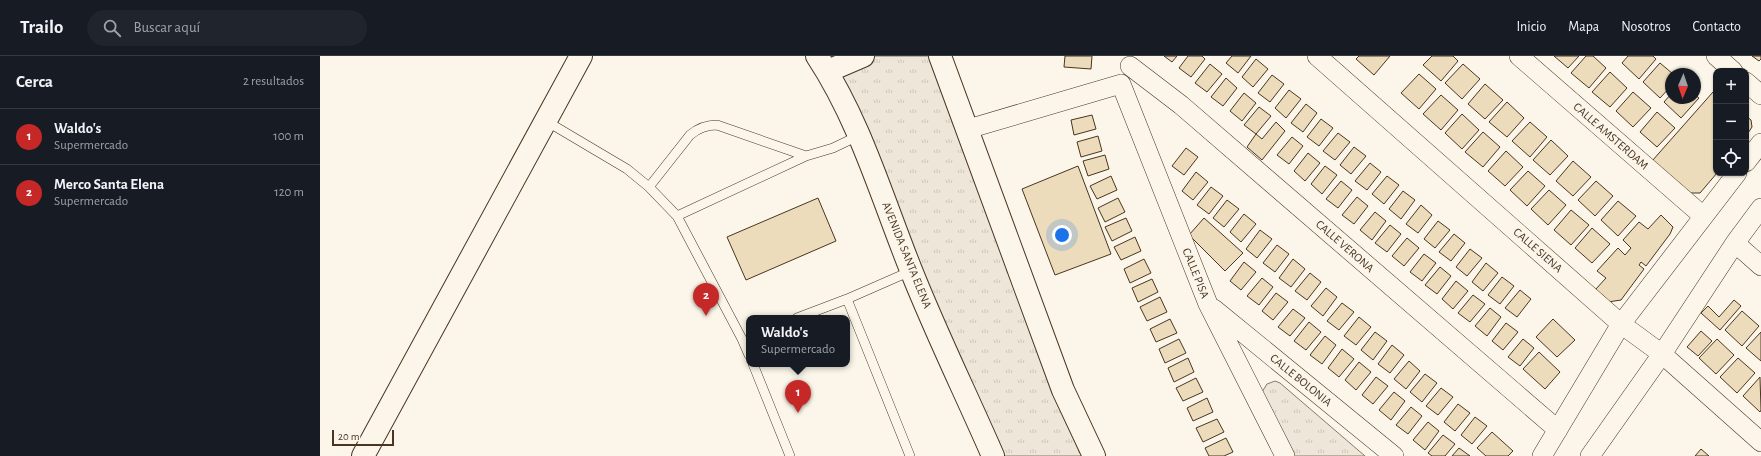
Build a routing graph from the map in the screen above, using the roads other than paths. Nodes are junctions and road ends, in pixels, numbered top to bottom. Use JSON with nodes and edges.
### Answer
{"nodes":[{"id":1,"x":581,"y":56,"type":"edge"},
{"id":2,"x":863,"y":56,"type":"edge"},
{"id":3,"x":940,"y":56,"type":"edge"},
{"id":4,"x":1317,"y":56,"type":"edge"},
{"id":5,"x":1519,"y":56,"type":"edge"},
{"id":6,"x":1716,"y":56,"type":"edge"},
{"id":7,"x":1132,"y":61,"type":"edge"},
{"id":8,"x":822,"y":64,"type":"edge"},
{"id":9,"x":1730,"y":68,"type":"edge"},
{"id":10,"x":1121,"y":84,"type":"junction"},
{"id":11,"x":1749,"y":85,"type":"edge"},
{"id":12,"x":1761,"y":95,"type":"edge"},
{"id":13,"x":546,"y":122,"type":"junction"},
{"id":14,"x":968,"y":129,"type":"junction"},
{"id":15,"x":860,"y":135,"type":"junction"},
{"id":16,"x":1761,"y":143,"type":"edge"},
{"id":17,"x":806,"y":156,"type":"junction"},
{"id":18,"x":1749,"y":158,"type":"edge"},
{"id":19,"x":1735,"y":176,"type":"edge"},
{"id":20,"x":649,"y":187,"type":"junction"},
{"id":21,"x":1761,"y":208,"type":"edge"},
{"id":22,"x":677,"y":216,"type":"junction"},
{"id":23,"x":1703,"y":216,"type":"junction"},
{"id":24,"x":1735,"y":243,"type":"junction"},
{"id":25,"x":1761,"y":266,"type":"edge"},
{"id":26,"x":911,"y":271,"type":"junction"},
{"id":27,"x":846,"y":299,"type":"junction"},
{"id":28,"x":1208,"y":304,"type":"junction"},
{"id":29,"x":805,"y":315,"type":"edge"},
{"id":30,"x":1621,"y":324,"type":"junction"},
{"id":31,"x":746,"y":337,"type":"edge"},
{"id":32,"x":1662,"y":354,"type":"junction"},
{"id":33,"x":754,"y":367,"type":"edge"},
{"id":34,"x":1558,"y":430,"type":"junction"},
{"id":35,"x":1761,"y":442,"type":"edge"},
{"id":36,"x":363,"y":456,"type":"edge"},
{"id":37,"x":790,"y":456,"type":"edge"},
{"id":38,"x":910,"y":456,"type":"edge"},
{"id":39,"x":993,"y":456,"type":"edge"},
{"id":40,"x":1094,"y":456,"type":"edge"},
{"id":41,"x":1285,"y":456,"type":"edge"},
{"id":42,"x":1394,"y":456,"type":"edge"},
{"id":43,"x":1542,"y":456,"type":"edge"},
{"id":44,"x":1590,"y":456,"type":"edge"}],
"edges":[{"from":1,"to":13,"type":"street"},
{"from":2,"to":8,"type":"street"},
{"from":3,"to":14,"type":"street"},
{"from":4,"to":30,"type":"street","name":"CALLE SIENA"},
{"from":5,"to":23,"type":"street","name":"CALLE AMSTERDAM"},
{"from":6,"to":9,"type":"street"},
{"from":7,"to":10,"type":"street"},
{"from":7,"to":34,"type":"street","name":"CALLE VERONA"},
{"from":8,"to":15,"type":"street","name":"AVENIDA SANTA ELENA"},
{"from":10,"to":14,"type":"street"},
{"from":10,"to":28,"type":"street","name":"CALLE PISA"},
{"from":11,"to":12,"type":"street"},
{"from":13,"to":20,"type":"lane"},
{"from":13,"to":36,"type":"street"},
{"from":14,"to":40,"type":"street"},
{"from":15,"to":17,"type":"lane"},
{"from":15,"to":26,"type":"street","name":"AVENIDA SANTA ELENA"},
{"from":16,"to":18,"type":"street"},
{"from":17,"to":20,"type":"lane"},
{"from":17,"to":22,"type":"lane"},
{"from":19,"to":23,"type":"street"},
{"from":20,"to":22,"type":"lane"},
{"from":21,"to":24,"type":"street"},
{"from":22,"to":31,"type":"lane"},
{"from":23,"to":30,"type":"street"},
{"from":24,"to":25,"type":"street"},
{"from":24,"to":32,"type":"street"},
{"from":26,"to":27,"type":"lane"},
{"from":26,"to":39,"type":"street","name":"AVENIDA SANTA ELENA"},
{"from":27,"to":29,"type":"lane"},
{"from":27,"to":38,"type":"lane"},
{"from":28,"to":41,"type":"street","name":"CALLE PISA"},
{"from":28,"to":42,"type":"street","name":"CALLE BOLONIA"},
{"from":30,"to":32,"type":"street","name":"CALLE SIENA"},
{"from":30,"to":34,"type":"street"},
{"from":32,"to":35,"type":"street","name":"CALLE SIENA"},
{"from":32,"to":44,"type":"street"},
{"from":33,"to":37,"type":"lane"},
{"from":34,"to":43,"type":"street"}]}
